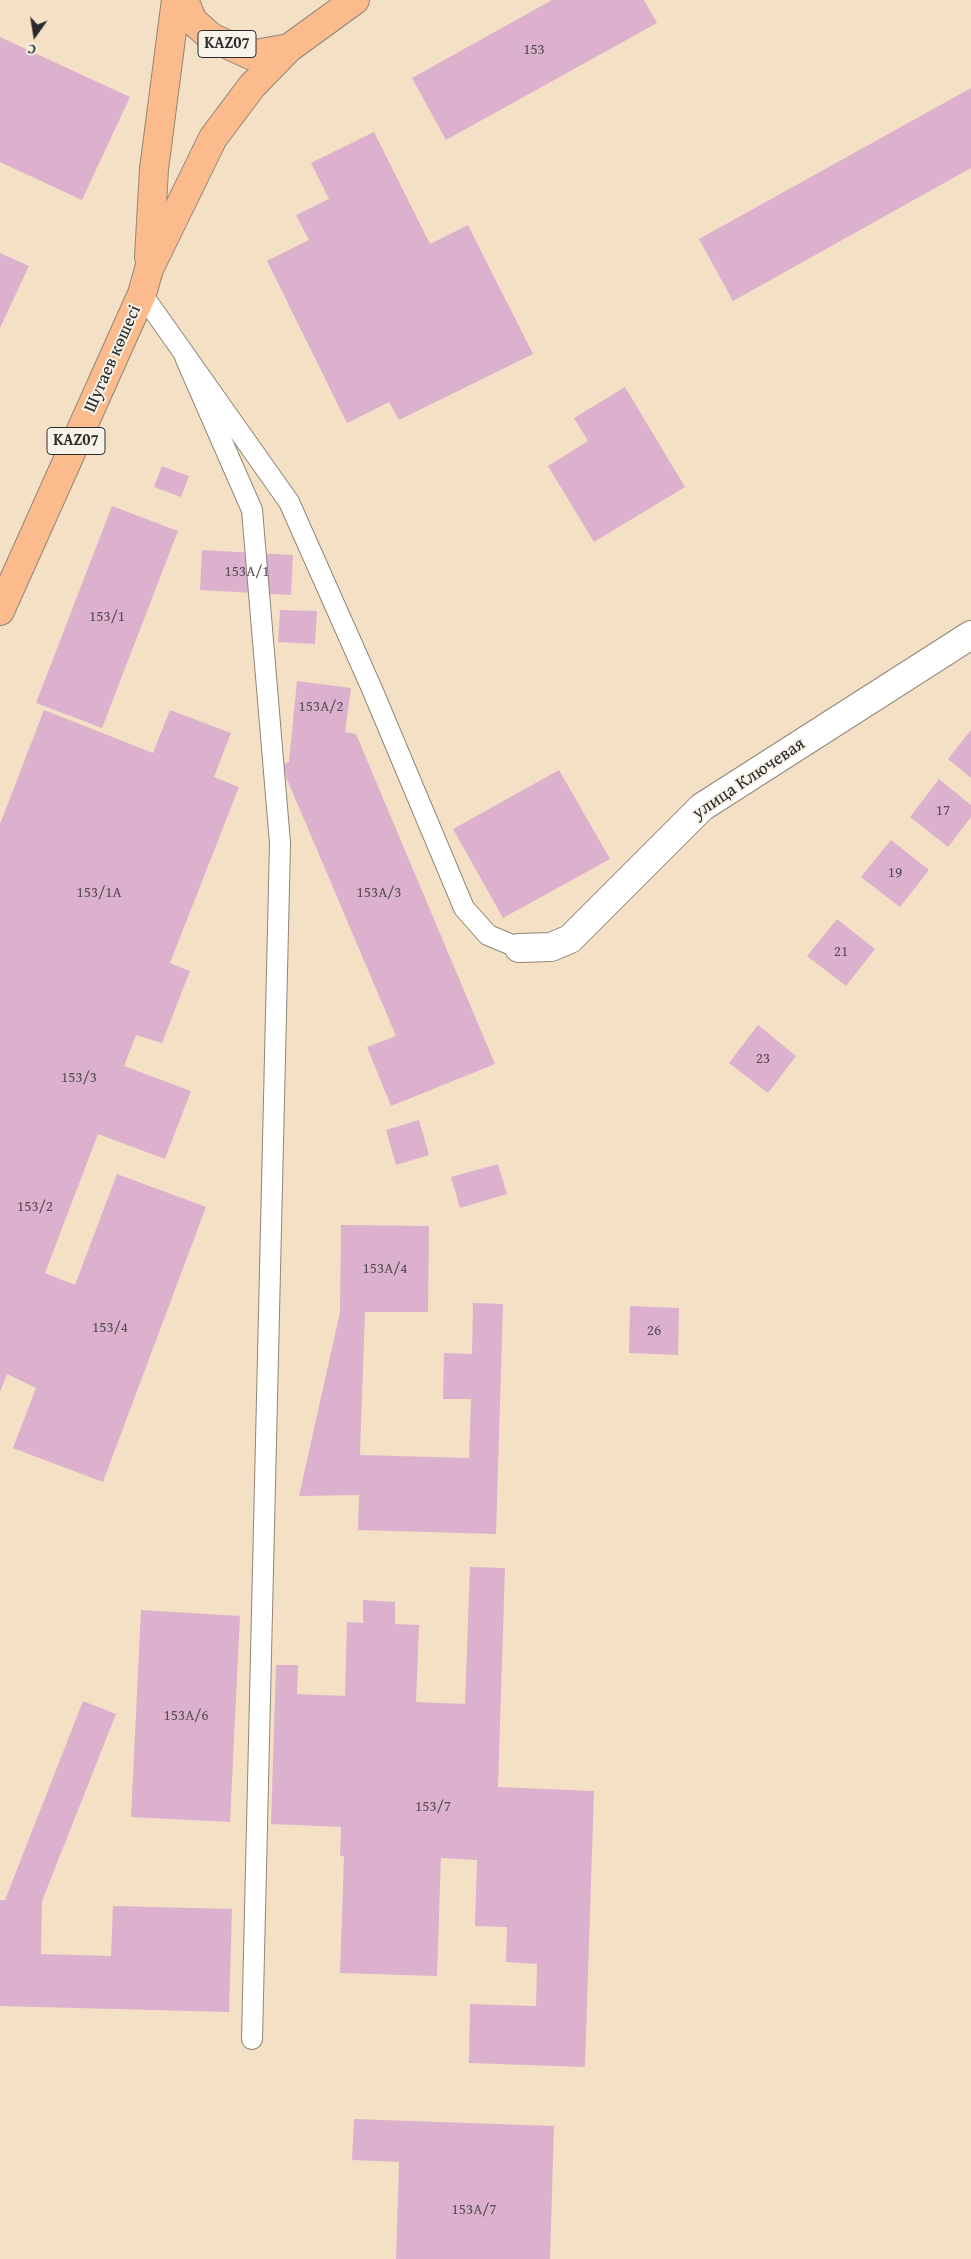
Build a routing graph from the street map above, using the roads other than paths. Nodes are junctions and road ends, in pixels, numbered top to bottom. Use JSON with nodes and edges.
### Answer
{"nodes":[{"id":1,"x":176,"y":0,"type":"edge"},
{"id":2,"x":184,"y":0,"type":"edge"},
{"id":3,"x":356,"y":0,"type":"edge"},
{"id":4,"x":289,"y":48,"type":"junction"},
{"id":5,"x":145,"y":281,"type":"junction"},
{"id":6,"x":185,"y":357,"type":"junction"},
{"id":7,"x":0,"y":612,"type":"edge"},
{"id":8,"x":971,"y":635,"type":"edge"},
{"id":9,"x":518,"y":948,"type":"joint"},
{"id":10,"x":252,"y":2039,"type":"dead end"}],
"edges":[{"from":1,"to":5,"type":"highway","name":"Шугаев көшесі","number":"KAZ07"},
{"from":2,"to":4,"type":"highway","number":"KAZ07"},
{"from":3,"to":4,"type":"highway","name":"Шугаев көшесі","number":"KAZ07"},
{"from":4,"to":5,"type":"highway","name":"Шугаев көшесі","number":"KAZ07"},
{"from":5,"to":6,"type":"lane"},
{"from":5,"to":7,"type":"highway","name":"Шугаев көшесі","number":"KAZ07"},
{"from":6,"to":9,"type":"lane"},
{"from":6,"to":10,"type":"lane"},
{"from":8,"to":9,"type":"street","name":"улица Ключевая"}]}
